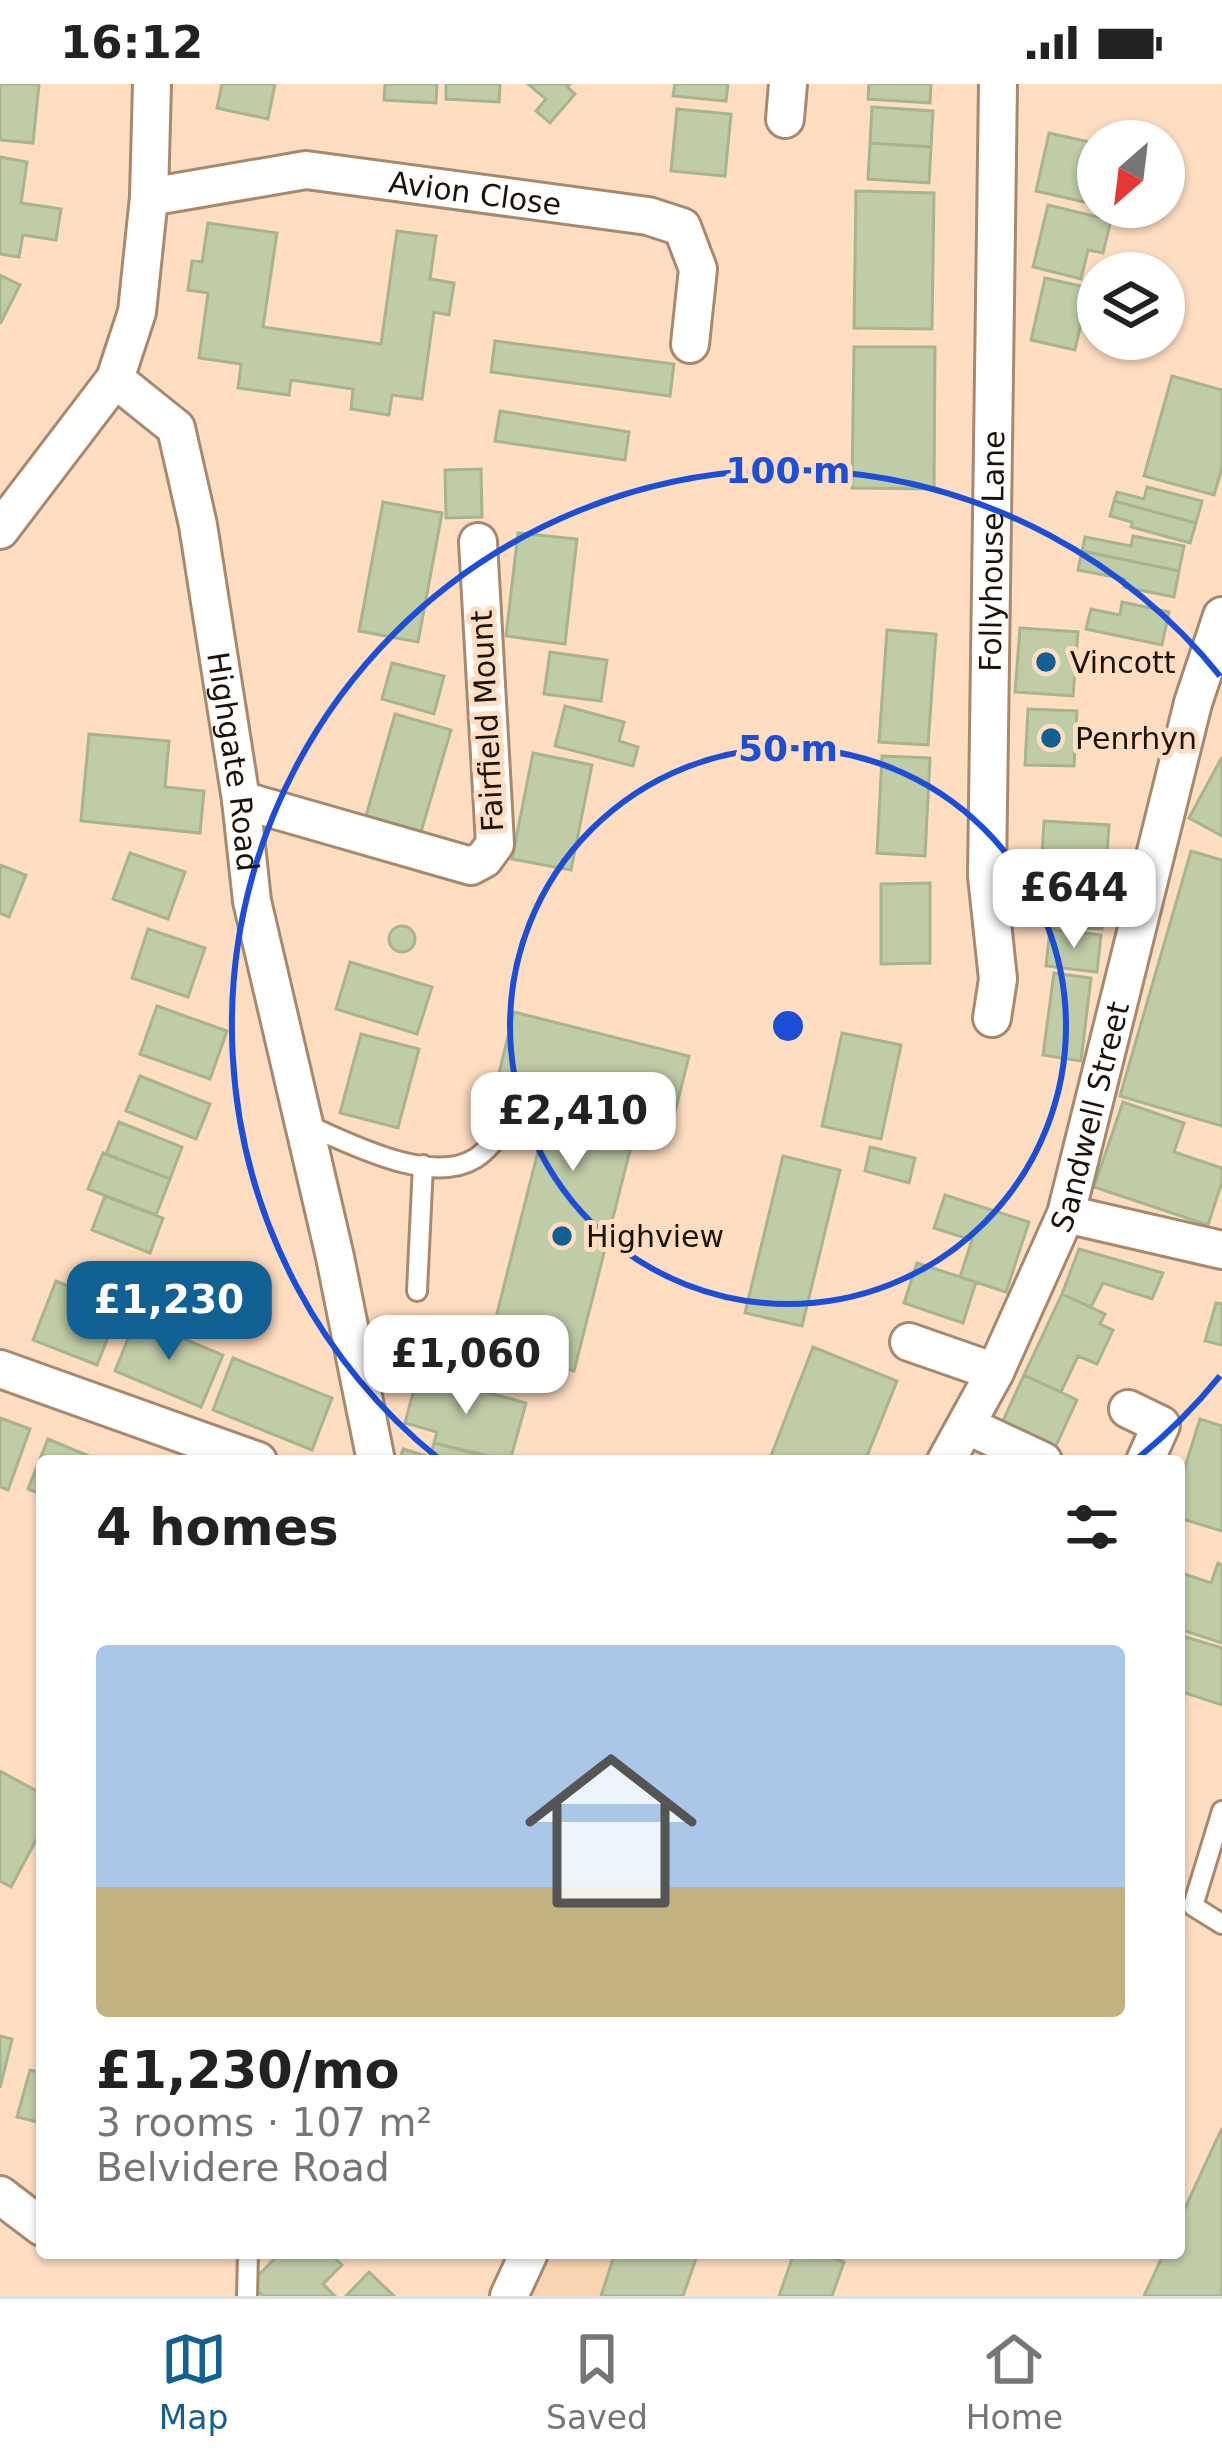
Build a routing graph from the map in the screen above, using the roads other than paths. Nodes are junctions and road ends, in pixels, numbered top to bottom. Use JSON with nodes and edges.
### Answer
{"nodes":[{"id":1,"x":152,"y":84,"type":"edge"},
{"id":2,"x":998,"y":84,"type":"edge"},
{"id":3,"x":148,"y":197,"type":"junction"},
{"id":4,"x":690,"y":344,"type":"dead end"},
{"id":5,"x":116,"y":379,"type":"junction"},
{"id":6,"x":0,"y":530,"type":"edge"},
{"id":7,"x":478,"y":542,"type":"dead end"},
{"id":8,"x":1222,"y":616,"type":"edge"},
{"id":9,"x":241,"y":800,"type":"junction"},
{"id":10,"x":992,"y":1018,"type":"dead end"},
{"id":11,"x":521,"y":1108,"type":"dead end"},
{"id":12,"x":304,"y":1123,"type":"junction"},
{"id":13,"x":423,"y":1165,"type":"junction"},
{"id":14,"x":1066,"y":1214,"type":"junction"},
{"id":15,"x":1222,"y":1250,"type":"edge"},
{"id":16,"x":417,"y":1291,"type":"dead end"},
{"id":17,"x":909,"y":1342,"type":"dead end"},
{"id":18,"x":0,"y":1370,"type":"edge"},
{"id":19,"x":995,"y":1372,"type":"junction"},
{"id":20,"x":1128,"y":1409,"type":"dead end"},
{"id":21,"x":968,"y":1426,"type":"junction"},
{"id":22,"x":241,"y":1455,"type":"edge"},
{"id":23,"x":375,"y":1455,"type":"edge"},
{"id":24,"x":950,"y":1455,"type":"edge"},
{"id":25,"x":1030,"y":1455,"type":"edge"},
{"id":26,"x":1148,"y":1455,"type":"edge"},
{"id":27,"x":1222,"y":1810,"type":"edge"},
{"id":28,"x":1222,"y":1924,"type":"edge"},
{"id":29,"x":0,"y":2195,"type":"edge"},
{"id":30,"x":36,"y":2222,"type":"edge"},
{"id":31,"x":248,"y":2259,"type":"edge"},
{"id":32,"x":526,"y":2259,"type":"edge"},
{"id":33,"x":247,"y":2296,"type":"edge"},
{"id":34,"x":509,"y":2296,"type":"edge"}],
"edges":[{"from":1,"to":3,"type":"street"},
{"from":2,"to":10,"type":"street","name":"Follyhouse Lane"},
{"from":3,"to":4,"type":"street","name":"Avion Close"},
{"from":3,"to":5,"type":"street"},
{"from":5,"to":6,"type":"street"},
{"from":5,"to":9,"type":"street","name":"Highgate Road"},
{"from":7,"to":9,"type":"street","name":"Fairfield Mount"},
{"from":8,"to":14,"type":"street","name":"Sandwell Street"},
{"from":9,"to":12,"type":"street","name":"Highgate Road"},
{"from":11,"to":13,"type":"lane"},
{"from":12,"to":13,"type":"lane"},
{"from":12,"to":23,"type":"street","name":"Highgate Road"},
{"from":13,"to":16,"type":"lane"},
{"from":14,"to":15,"type":"street"},
{"from":14,"to":19,"type":"street","name":"Sandwell Street"},
{"from":17,"to":19,"type":"street"},
{"from":18,"to":22,"type":"street"},
{"from":19,"to":21,"type":"street","name":"Sandwell Street"},
{"from":20,"to":26,"type":"street"},
{"from":21,"to":24,"type":"street","name":"Sandwell Street"},
{"from":21,"to":25,"type":"street"},
{"from":27,"to":28,"type":"lane"},
{"from":29,"to":30,"type":"street"},
{"from":31,"to":33,"type":"lane"},
{"from":32,"to":34,"type":"street"}]}
